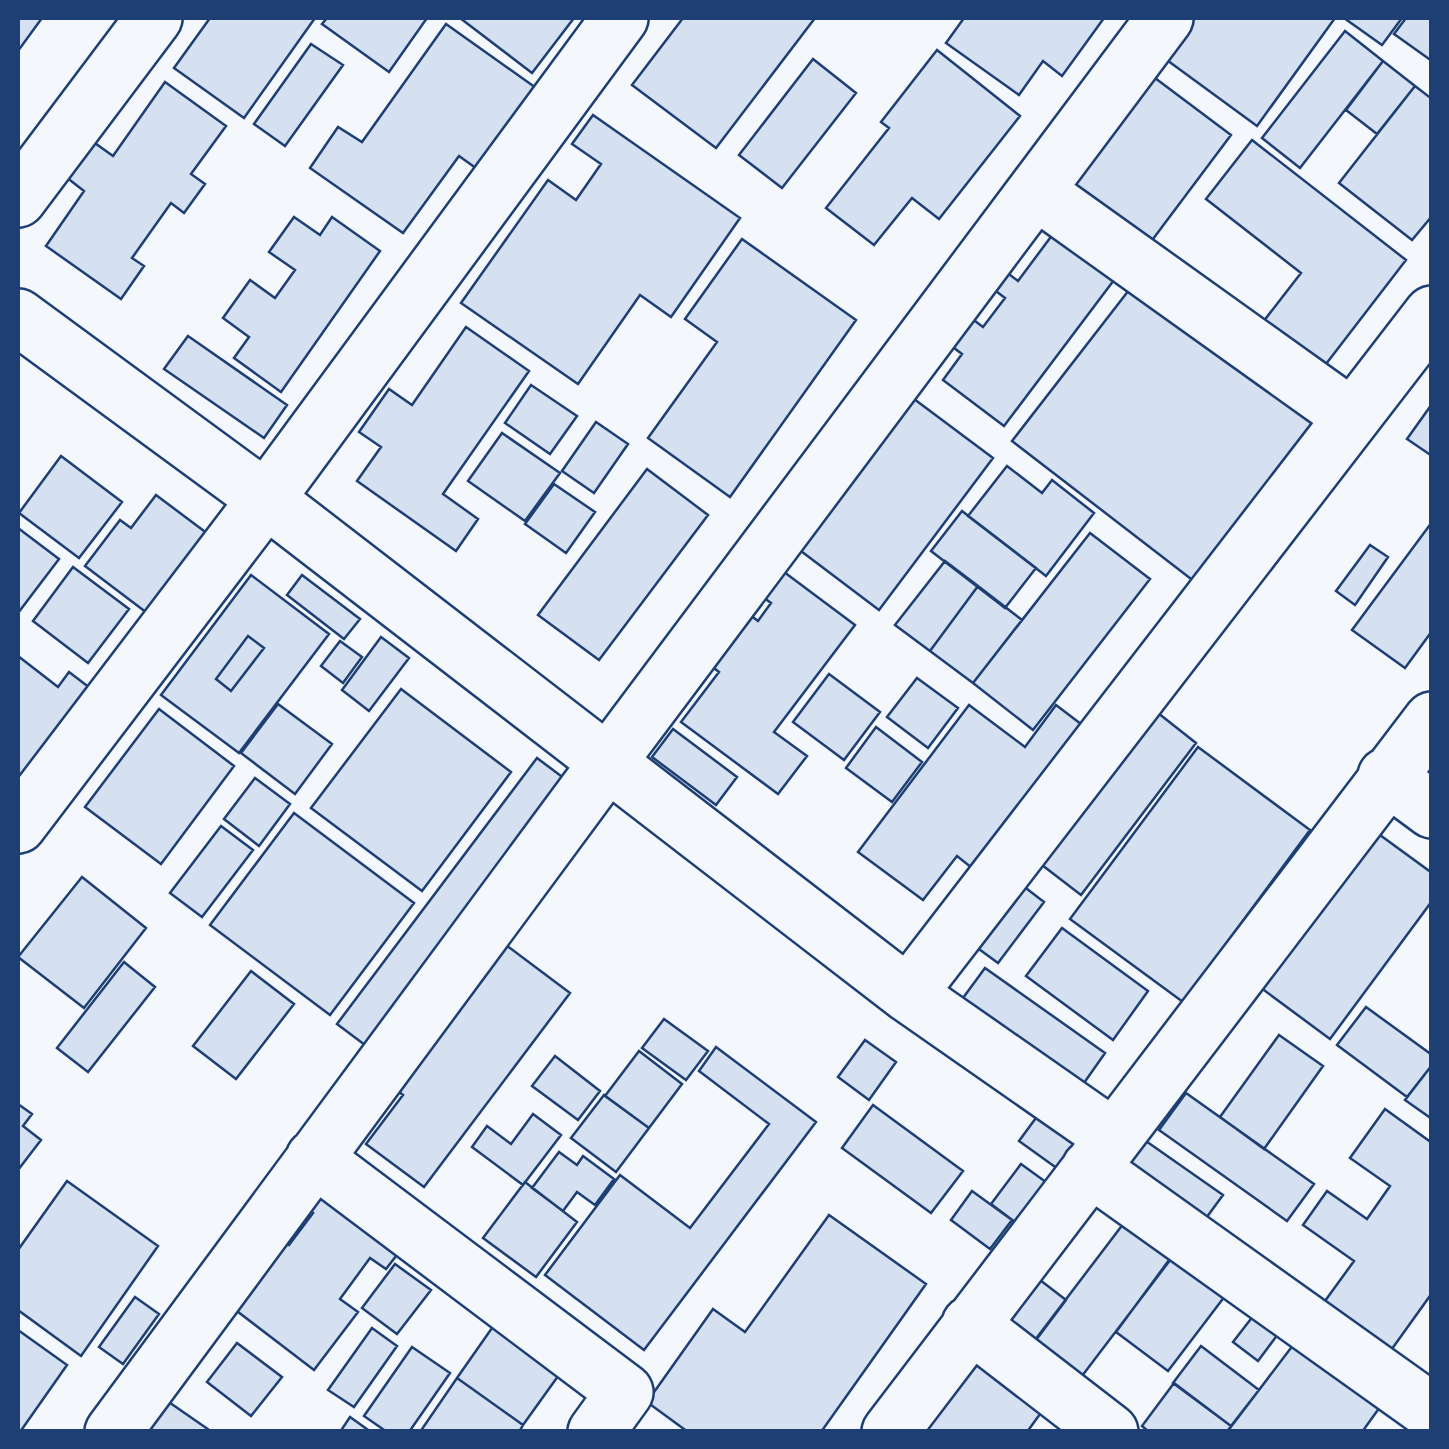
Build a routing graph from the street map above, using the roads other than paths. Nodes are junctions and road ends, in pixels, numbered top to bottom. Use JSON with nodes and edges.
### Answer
{"nodes":[{"id":1,"x":154,"y":18,"type":"edge"},
{"id":2,"x":620,"y":18,"type":"edge"},
{"id":3,"x":1165,"y":18,"type":"edge"},
{"id":4,"x":1036,"y":191,"type":"junction"},
{"id":5,"x":18,"y":199,"type":"edge"},
{"id":6,"x":1432,"y":314,"type":"edge"},
{"id":7,"x":18,"y":317,"type":"edge"},
{"id":8,"x":1352,"y":417,"type":"junction"},
{"id":9,"x":266,"y":499,"type":"junction"},
{"id":10,"x":1432,"y":720,"type":"edge"},
{"id":11,"x":608,"y":762,"type":"junction"},
{"id":12,"x":1386,"y":776,"type":"junction"},
{"id":13,"x":1432,"y":810,"type":"edge"},
{"id":14,"x":18,"y":825,"type":"edge"},
{"id":15,"x":908,"y":994,"type":"junction"},
{"id":16,"x":1102,"y":1153,"type":"junction"},
{"id":17,"x":314,"y":1158,"type":"junction"},
{"id":18,"x":970,"y":1324,"type":"junction"},
{"id":19,"x":1419,"y":1416,"type":"edge"},
{"id":20,"x":113,"y":1432,"type":"edge"},
{"id":21,"x":596,"y":1432,"type":"edge"},
{"id":22,"x":890,"y":1432,"type":"edge"},
{"id":23,"x":1110,"y":1432,"type":"edge"}],
"edges":[{"from":1,"to":5,"type":"street"},
{"from":2,"to":9,"type":"street"},
{"from":3,"to":4,"type":"street"},
{"from":4,"to":8,"type":"street"},
{"from":4,"to":11,"type":"street"},
{"from":6,"to":8,"type":"street"},
{"from":7,"to":9,"type":"street"},
{"from":8,"to":15,"type":"street"},
{"from":9,"to":11,"type":"street"},
{"from":9,"to":14,"type":"street"},
{"from":10,"to":12,"type":"street"},
{"from":11,"to":15,"type":"street"},
{"from":11,"to":17,"type":"street"},
{"from":12,"to":13,"type":"street"},
{"from":12,"to":16,"type":"street"},
{"from":15,"to":16,"type":"street"},
{"from":16,"to":18,"type":"street"},
{"from":16,"to":19,"type":"street"},
{"from":17,"to":20,"type":"street"},
{"from":17,"to":21,"type":"street"},
{"from":18,"to":22,"type":"street"},
{"from":18,"to":23,"type":"street"}]}
